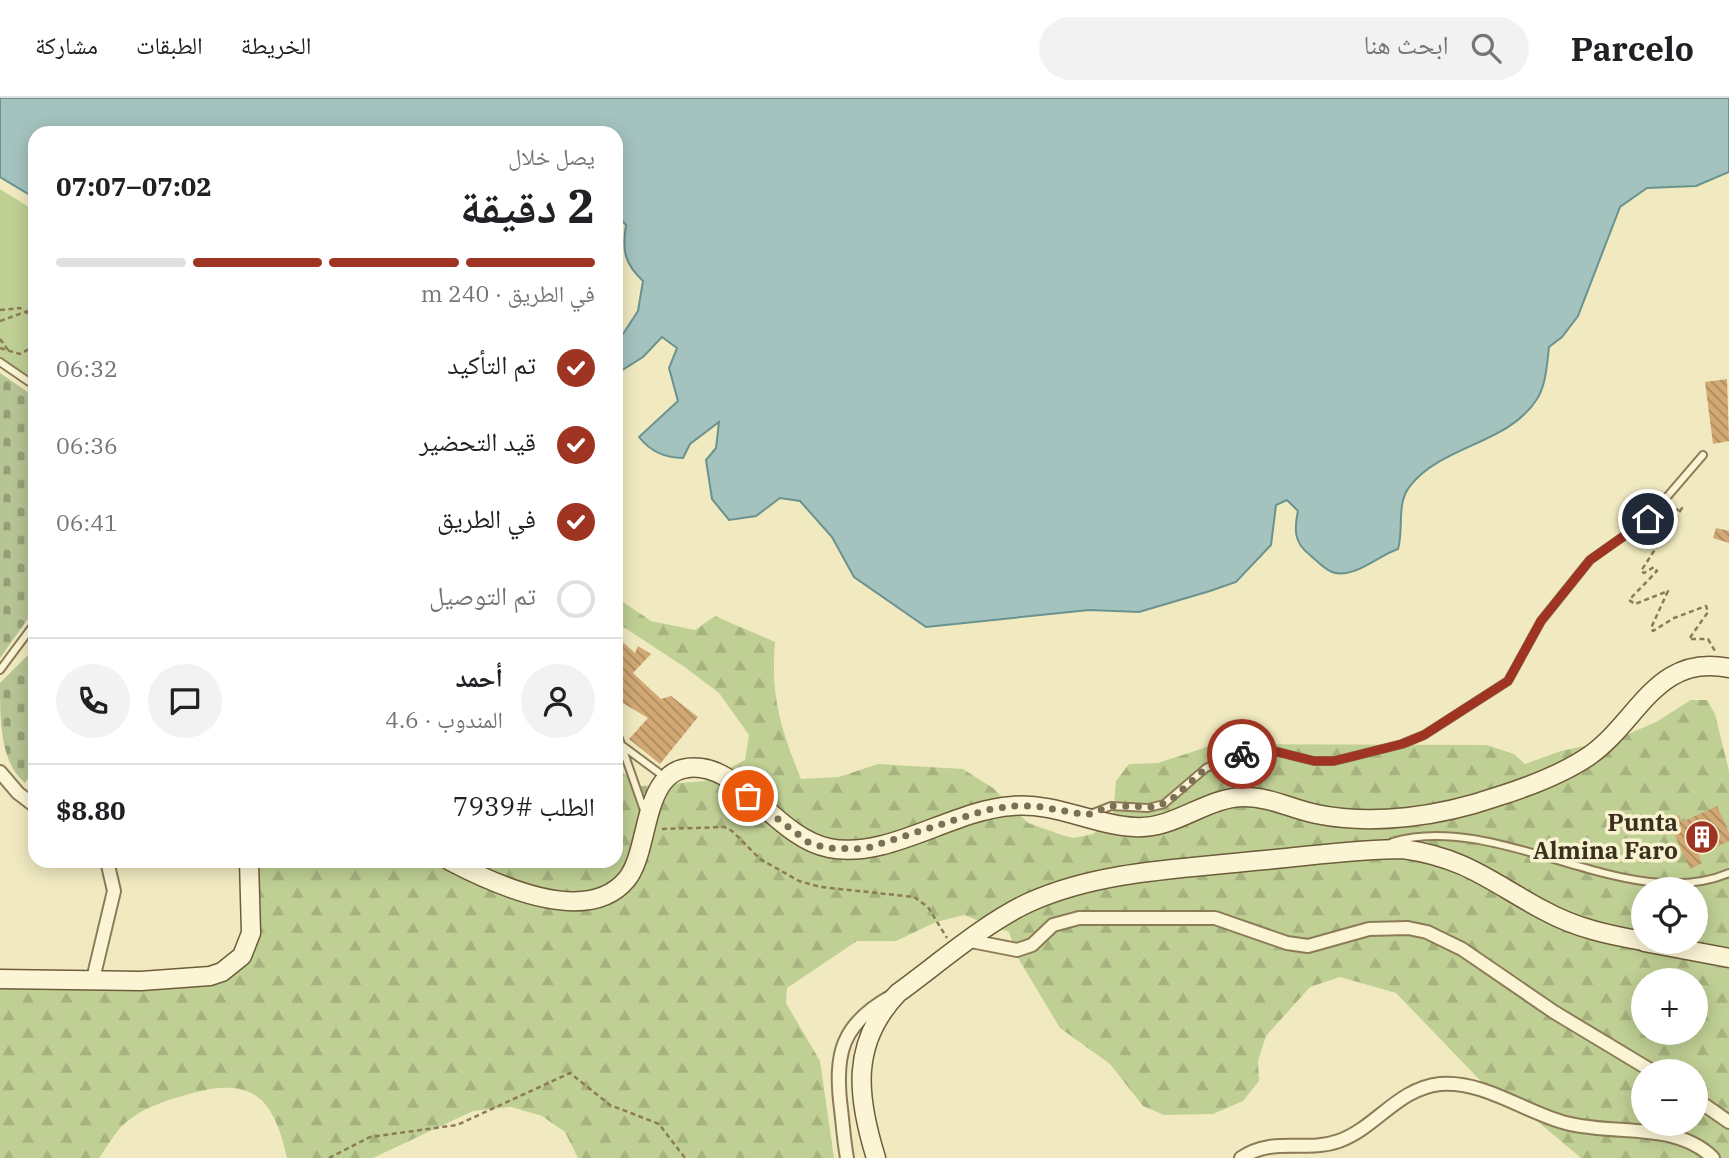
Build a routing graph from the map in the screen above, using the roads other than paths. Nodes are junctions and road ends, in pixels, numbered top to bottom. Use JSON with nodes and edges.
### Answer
{"nodes":[{"id":1,"x":0,"y":362,"type":"edge"},
{"id":2,"x":28,"y":381,"type":"edge"},
{"id":3,"x":1703,"y":455,"type":"dead end"},
{"id":4,"x":28,"y":632,"type":"edge"},
{"id":5,"x":1729,"y":668,"type":"edge"},
{"id":6,"x":0,"y":670,"type":"edge"},
{"id":7,"x":623,"y":746,"type":"edge"},
{"id":8,"x":623,"y":755,"type":"edge"},
{"id":9,"x":0,"y":772,"type":"edge"},
{"id":10,"x":667,"y":779,"type":"junction"},
{"id":11,"x":28,"y":801,"type":"edge"},
{"id":12,"x":1087,"y":815,"type":"junction"},
{"id":13,"x":646,"y":824,"type":"junction"},
{"id":14,"x":1379,"y":849,"type":"junction"},
{"id":15,"x":109,"y":868,"type":"edge"},
{"id":16,"x":249,"y":868,"type":"edge"},
{"id":17,"x":466,"y":868,"type":"edge"},
{"id":18,"x":1729,"y":873,"type":"edge"},
{"id":19,"x":1631,"y":939,"type":"edge"},
{"id":20,"x":963,"y":946,"type":"junction"},
{"id":21,"x":1708,"y":954,"type":"edge"},
{"id":22,"x":1729,"y":958,"type":"edge"},
{"id":23,"x":0,"y":979,"type":"edge"},
{"id":24,"x":93,"y":979,"type":"junction"},
{"id":25,"x":898,"y":993,"type":"junction"},
{"id":26,"x":1632,"y":1059,"type":"edge"},
{"id":27,"x":1708,"y":1107,"type":"edge"},
{"id":28,"x":1729,"y":1122,"type":"edge"},
{"id":29,"x":847,"y":1158,"type":"edge"},
{"id":30,"x":876,"y":1158,"type":"edge"},
{"id":31,"x":1241,"y":1158,"type":"edge"},
{"id":32,"x":1713,"y":1158,"type":"edge"}],
"edges":[{"from":1,"to":2,"type":"lane"},
{"from":3,"to":12,"type":"lane"},
{"from":4,"to":6,"type":"lane"},
{"from":5,"to":12,"type":"main road"},
{"from":7,"to":10,"type":"lane"},
{"from":8,"to":13,"type":"lane"},
{"from":9,"to":11,"type":"street"},
{"from":10,"to":12,"type":"main road"},
{"from":10,"to":13,"type":"main road"},
{"from":13,"to":17,"type":"main road"},
{"from":14,"to":18,"type":"lane"},
{"from":14,"to":19,"type":"main road"},
{"from":14,"to":20,"type":"main road"},
{"from":15,"to":24,"type":"street"},
{"from":16,"to":24,"type":"main road"},
{"from":20,"to":25,"type":"main road"},
{"from":20,"to":26,"type":"street"},
{"from":21,"to":22,"type":"main road"},
{"from":23,"to":24,"type":"main road"},
{"from":25,"to":29,"type":"street"},
{"from":25,"to":30,"type":"main road"},
{"from":27,"to":28,"type":"street"},
{"from":31,"to":32,"type":"street"}]}
